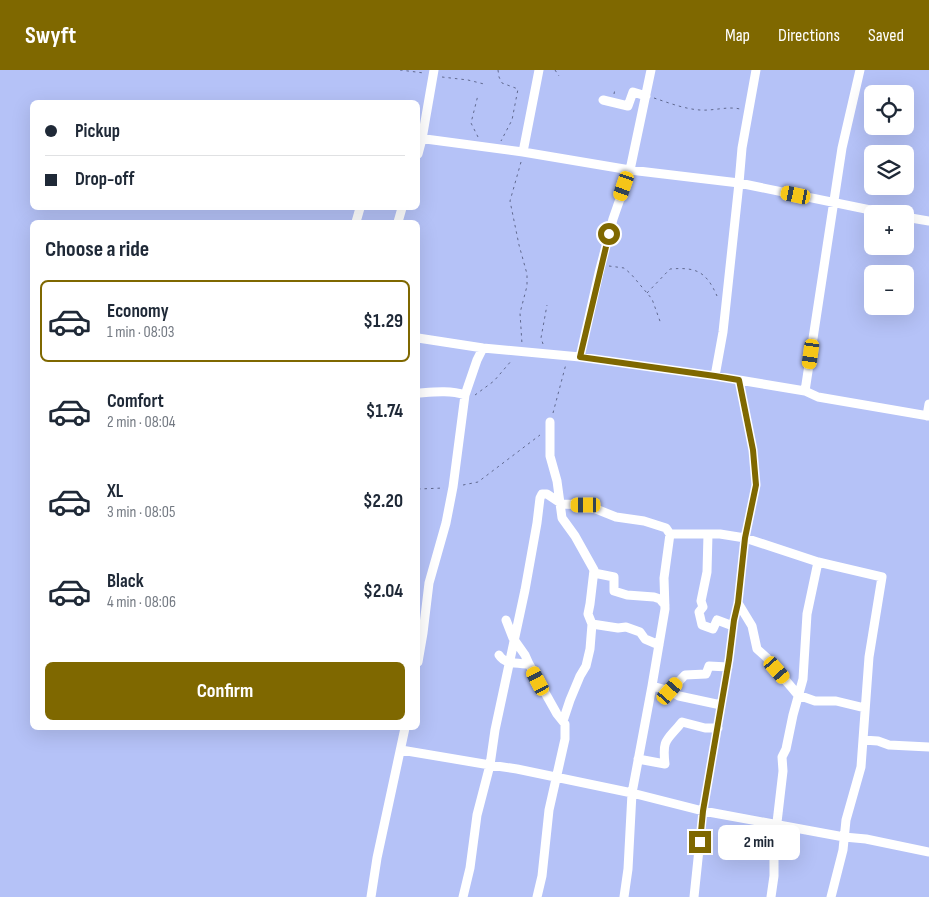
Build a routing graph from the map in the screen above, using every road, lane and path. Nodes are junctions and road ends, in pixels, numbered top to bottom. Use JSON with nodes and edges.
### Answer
{"nodes":[{"id":1,"x":400,"y":70,"type":"edge"},
{"id":2,"x":498,"y":70,"type":"edge"},
{"id":3,"x":539,"y":70,"type":"edge"},
{"id":4,"x":555,"y":70,"type":"edge"},
{"id":5,"x":652,"y":70,"type":"edge"},
{"id":6,"x":756,"y":70,"type":"edge"},
{"id":7,"x":860,"y":70,"type":"edge"},
{"id":8,"x":433,"y":72,"type":"edge"},
{"id":9,"x":559,"y":76,"type":"dead end"},
{"id":10,"x":484,"y":84,"type":"dead end"},
{"id":11,"x":478,"y":95,"type":"dead end"},
{"id":12,"x":646,"y":96,"type":"junction"},
{"id":13,"x":603,"y":100,"type":"dead end"},
{"id":14,"x":749,"y":110,"type":"junction"},
{"id":15,"x":420,"y":139,"type":"edge"},
{"id":16,"x":482,"y":146,"type":"junction"},
{"id":17,"x":498,"y":148,"type":"junction"},
{"id":18,"x":523,"y":152,"type":"junction"},
{"id":19,"x":630,"y":170,"type":"junction"},
{"id":20,"x":739,"y":183,"type":"junction"},
{"id":21,"x":834,"y":203,"type":"junction"},
{"id":22,"x":864,"y":209,"type":"edge"},
{"id":23,"x":914,"y":218,"type":"edge"},
{"id":24,"x":929,"y":221,"type":"edge"},
{"id":25,"x":601,"y":265,"type":"junction"},
{"id":26,"x":647,"y":293,"type":"junction"},
{"id":27,"x":717,"y":296,"type":"dead end"},
{"id":28,"x":547,"y":305,"type":"dead end"},
{"id":29,"x":661,"y":324,"type":"dead end"},
{"id":30,"x":420,"y":338,"type":"edge"},
{"id":31,"x":482,"y":348,"type":"junction"},
{"id":32,"x":522,"y":352,"type":"junction"},
{"id":33,"x":547,"y":354,"type":"junction"},
{"id":34,"x":580,"y":357,"type":"junction"},
{"id":35,"x":715,"y":376,"type":"junction"},
{"id":36,"x":739,"y":380,"type":"junction"},
{"id":37,"x":805,"y":391,"type":"junction"},
{"id":38,"x":420,"y":393,"type":"edge"},
{"id":39,"x":465,"y":395,"type":"junction"},
{"id":40,"x":929,"y":404,"type":"edge"},
{"id":41,"x":928,"y":416,"type":"edge"},
{"id":42,"x":550,"y":422,"type":"junction"},
{"id":43,"x":453,"y":487,"type":"junction"},
{"id":44,"x":420,"y":489,"type":"edge"},
{"id":45,"x":561,"y":503,"type":"junction"},
{"id":46,"x":670,"y":534,"type":"junction"},
{"id":47,"x":708,"y":534,"type":"junction"},
{"id":48,"x":745,"y":538,"type":"junction"},
{"id":49,"x":818,"y":562,"type":"junction"},
{"id":50,"x":594,"y":573,"type":"junction"},
{"id":51,"x":738,"y":603,"type":"junction"},
{"id":52,"x":665,"y":605,"type":"junction"},
{"id":53,"x":506,"y":620,"type":"dead end"},
{"id":54,"x":592,"y":624,"type":"junction"},
{"id":55,"x":733,"y":626,"type":"junction"},
{"id":56,"x":514,"y":640,"type":"junction"},
{"id":57,"x":659,"y":645,"type":"junction"},
{"id":58,"x":420,"y":650,"type":"edge"},
{"id":59,"x":499,"y":655,"type":"dead end"},
{"id":60,"x":510,"y":662,"type":"junction"},
{"id":61,"x":529,"y":664,"type":"junction"},
{"id":62,"x":728,"y":667,"type":"junction"},
{"id":63,"x":652,"y":686,"type":"junction"},
{"id":64,"x":670,"y":691,"type":"junction"},
{"id":65,"x":798,"y":694,"type":"junction"},
{"id":66,"x":721,"y":705,"type":"junction"},
{"id":67,"x":865,"y":708,"type":"junction"},
{"id":68,"x":563,"y":721,"type":"junction"},
{"id":69,"x":718,"y":728,"type":"junction"},
{"id":70,"x":406,"y":730,"type":"edge"},
{"id":71,"x":863,"y":740,"type":"junction"},
{"id":72,"x":929,"y":747,"type":"edge"},
{"id":73,"x":401,"y":750,"type":"junction"},
{"id":74,"x":638,"y":760,"type":"junction"},
{"id":75,"x":490,"y":766,"type":"junction"},
{"id":76,"x":556,"y":777,"type":"junction"},
{"id":77,"x":632,"y":793,"type":"junction"},
{"id":78,"x":703,"y":811,"type":"junction"},
{"id":79,"x":777,"y":824,"type":"junction"},
{"id":80,"x":844,"y":837,"type":"junction"},
{"id":81,"x":929,"y":852,"type":"edge"},
{"id":82,"x":371,"y":897,"type":"edge"},
{"id":83,"x":463,"y":897,"type":"edge"},
{"id":84,"x":537,"y":897,"type":"edge"},
{"id":85,"x":624,"y":897,"type":"edge"},
{"id":86,"x":694,"y":897,"type":"edge"},
{"id":87,"x":770,"y":897,"type":"edge"},
{"id":88,"x":831,"y":897,"type":"edge"}],
"edges":[{"from":1,"to":8,"type":"path"},
{"from":2,"to":17,"type":"path"},
{"from":3,"to":18,"type":"street"},
{"from":4,"to":9,"type":"path"},
{"from":5,"to":12,"type":"street"},
{"from":6,"to":14,"type":"street"},
{"from":7,"to":21,"type":"street"},
{"from":8,"to":10,"type":"path"},
{"from":8,"to":15,"type":"street"},
{"from":11,"to":16,"type":"path"},
{"from":12,"to":13,"type":"street"},
{"from":12,"to":14,"type":"path"},
{"from":12,"to":19,"type":"street"},
{"from":14,"to":20,"type":"street"},
{"from":15,"to":16,"type":"street"},
{"from":16,"to":17,"type":"street"},
{"from":17,"to":18,"type":"street"},
{"from":18,"to":19,"type":"street"},
{"from":18,"to":32,"type":"path"},
{"from":19,"to":20,"type":"street"},
{"from":19,"to":25,"type":"street"},
{"from":20,"to":21,"type":"street"},
{"from":20,"to":35,"type":"street"},
{"from":21,"to":22,"type":"street"},
{"from":21,"to":37,"type":"street"},
{"from":23,"to":24,"type":"street"},
{"from":25,"to":26,"type":"path"},
{"from":25,"to":34,"type":"street"},
{"from":26,"to":27,"type":"path"},
{"from":26,"to":29,"type":"path"},
{"from":28,"to":33,"type":"path"},
{"from":30,"to":31,"type":"street"},
{"from":31,"to":32,"type":"street"},
{"from":31,"to":39,"type":"street"},
{"from":32,"to":33,"type":"street"},
{"from":32,"to":39,"type":"path"},
{"from":33,"to":34,"type":"street"},
{"from":34,"to":35,"type":"street"},
{"from":34,"to":42,"type":"path"},
{"from":35,"to":36,"type":"street"},
{"from":36,"to":37,"type":"street"},
{"from":36,"to":48,"type":"street"},
{"from":37,"to":41,"type":"street"},
{"from":38,"to":39,"type":"street"},
{"from":39,"to":43,"type":"street"},
{"from":40,"to":41,"type":"street"},
{"from":42,"to":43,"type":"path"},
{"from":42,"to":45,"type":"street"},
{"from":43,"to":44,"type":"path"},
{"from":43,"to":58,"type":"street"},
{"from":45,"to":46,"type":"street"},
{"from":45,"to":50,"type":"street"},
{"from":45,"to":56,"type":"street"},
{"from":46,"to":47,"type":"street"},
{"from":46,"to":52,"type":"street"},
{"from":47,"to":48,"type":"street"},
{"from":47,"to":55,"type":"street"},
{"from":48,"to":49,"type":"street"},
{"from":48,"to":51,"type":"street"},
{"from":49,"to":65,"type":"street"},
{"from":49,"to":67,"type":"street"},
{"from":50,"to":52,"type":"street"},
{"from":50,"to":54,"type":"street"},
{"from":51,"to":55,"type":"street"},
{"from":51,"to":65,"type":"street"},
{"from":52,"to":57,"type":"street"},
{"from":53,"to":56,"type":"street"},
{"from":54,"to":57,"type":"street"},
{"from":54,"to":68,"type":"street"},
{"from":55,"to":62,"type":"street"},
{"from":56,"to":60,"type":"street"},
{"from":56,"to":61,"type":"street"},
{"from":57,"to":63,"type":"street"},
{"from":59,"to":60,"type":"street"},
{"from":60,"to":61,"type":"street"},
{"from":60,"to":75,"type":"street"},
{"from":61,"to":68,"type":"street"},
{"from":62,"to":64,"type":"street"},
{"from":62,"to":66,"type":"street"},
{"from":63,"to":64,"type":"street"},
{"from":63,"to":74,"type":"street"},
{"from":64,"to":66,"type":"street"},
{"from":65,"to":67,"type":"street"},
{"from":65,"to":79,"type":"street"},
{"from":66,"to":69,"type":"street"},
{"from":67,"to":71,"type":"street"},
{"from":68,"to":76,"type":"street"},
{"from":69,"to":74,"type":"street"},
{"from":69,"to":78,"type":"street"},
{"from":70,"to":73,"type":"street"},
{"from":71,"to":72,"type":"street"},
{"from":71,"to":80,"type":"street"},
{"from":73,"to":75,"type":"street"},
{"from":73,"to":82,"type":"street"},
{"from":74,"to":77,"type":"street"},
{"from":75,"to":76,"type":"street"},
{"from":75,"to":83,"type":"street"},
{"from":76,"to":77,"type":"street"},
{"from":76,"to":84,"type":"street"},
{"from":77,"to":78,"type":"street"},
{"from":77,"to":85,"type":"street"},
{"from":78,"to":79,"type":"street"},
{"from":78,"to":86,"type":"street"},
{"from":79,"to":80,"type":"street"},
{"from":79,"to":87,"type":"street"},
{"from":80,"to":81,"type":"street"},
{"from":80,"to":88,"type":"street"}]}
